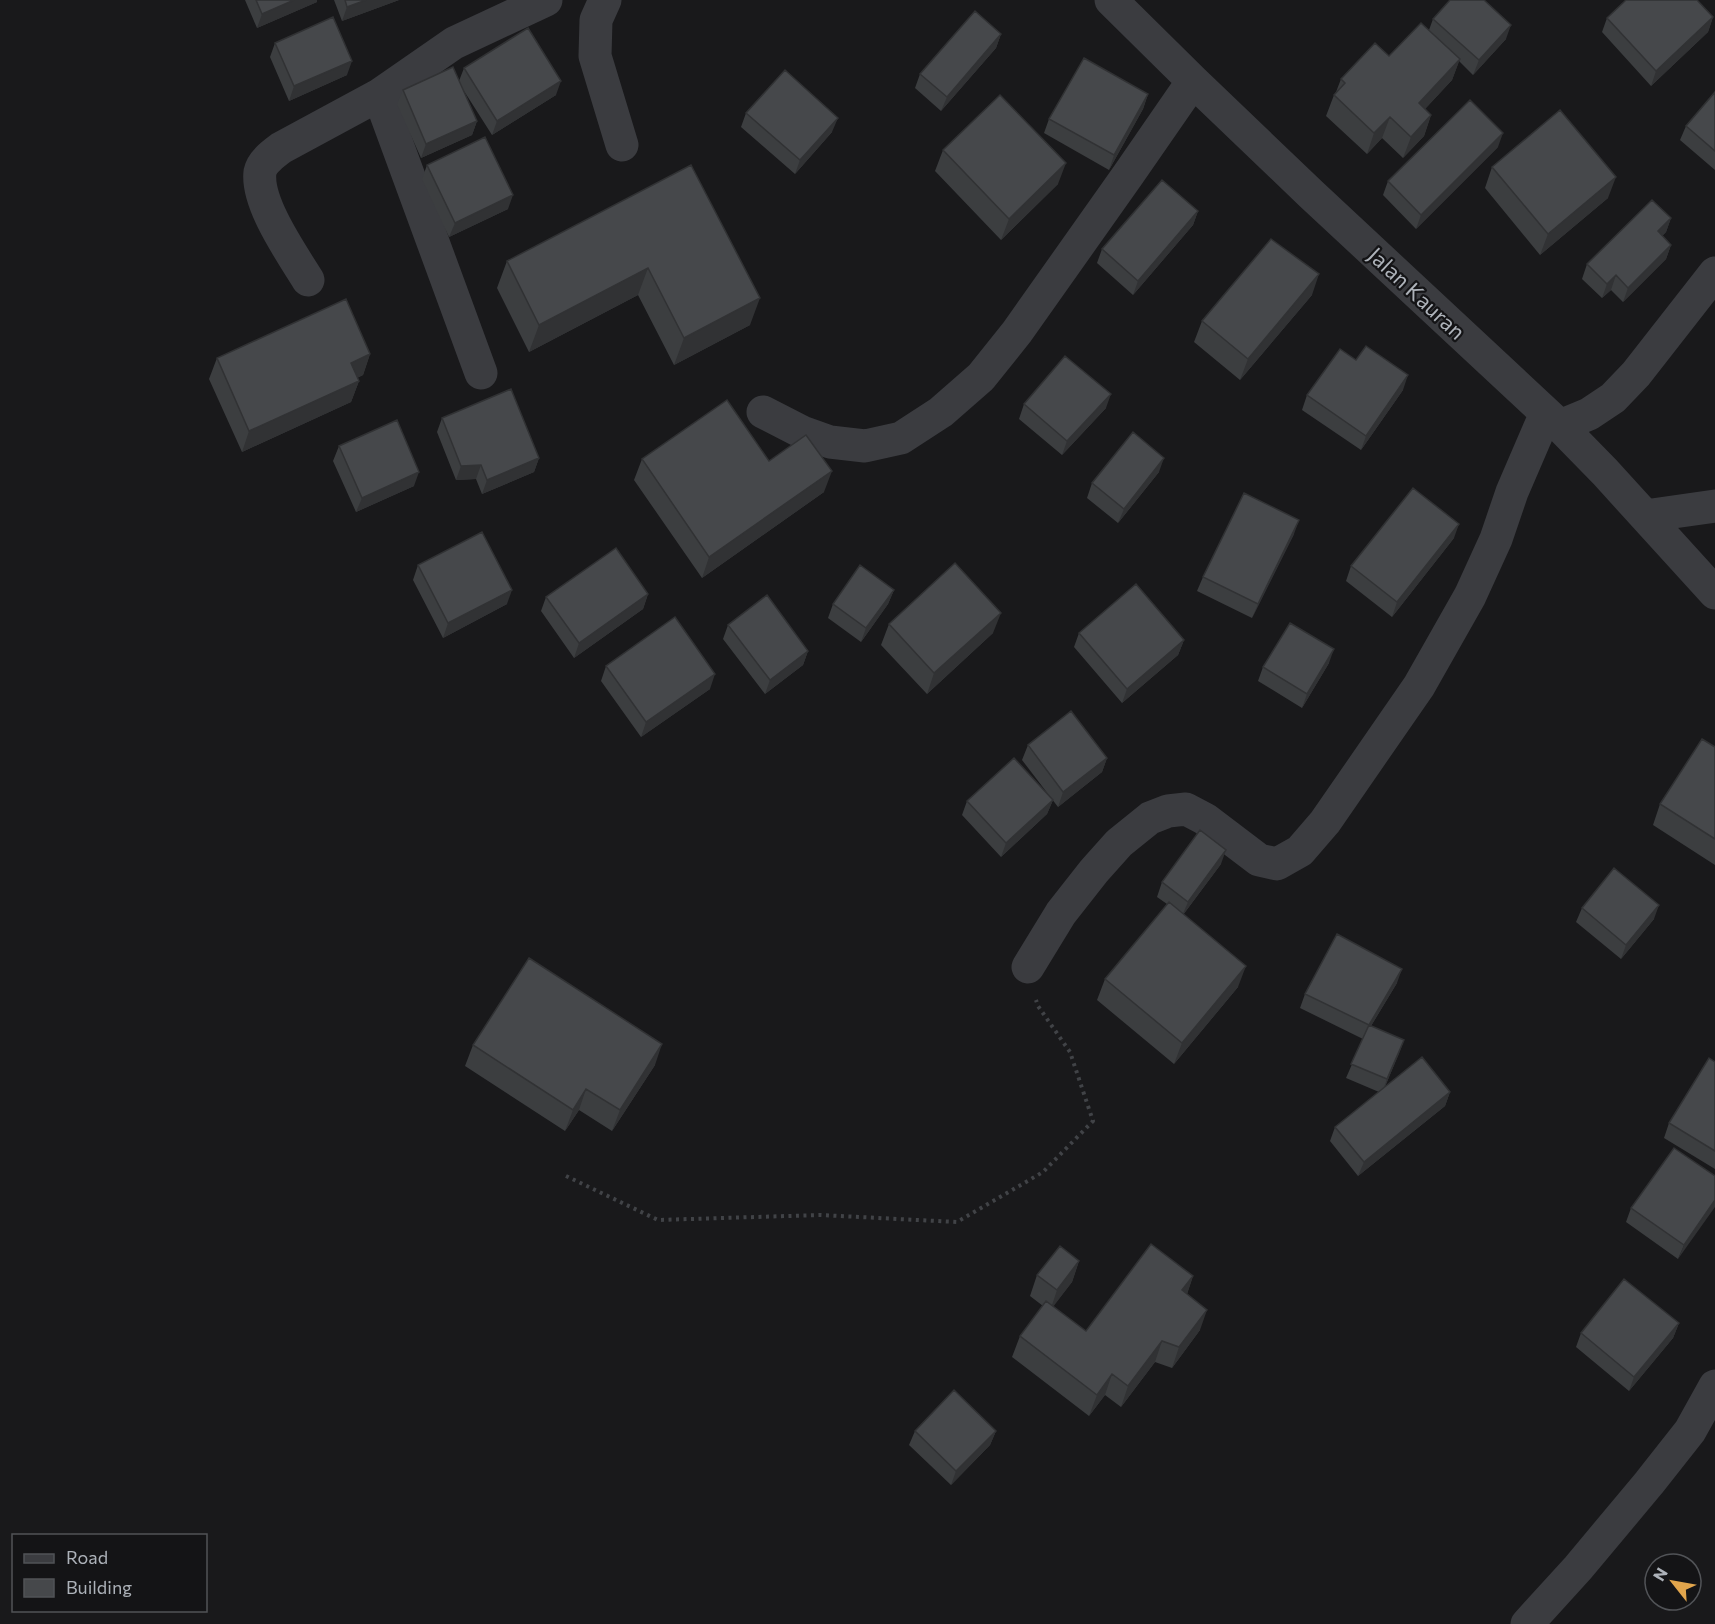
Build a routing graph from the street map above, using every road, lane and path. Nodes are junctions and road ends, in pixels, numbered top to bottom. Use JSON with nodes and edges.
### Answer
{"nodes":[{"id":1,"x":546,"y":0,"type":"edge"},
{"id":2,"x":605,"y":0,"type":"edge"},
{"id":3,"x":1111,"y":0,"type":"edge"},
{"id":4,"x":1192,"y":81,"type":"junction"},
{"id":5,"x":380,"y":95,"type":"junction"},
{"id":6,"x":622,"y":145,"type":"dead end"},
{"id":7,"x":1715,"y":273,"type":"edge"},
{"id":8,"x":308,"y":280,"type":"dead end"},
{"id":9,"x":482,"y":373,"type":"dead end"},
{"id":10,"x":763,"y":412,"type":"dead end"},
{"id":11,"x":1557,"y":424,"type":"junction"},
{"id":12,"x":1715,"y":506,"type":"edge"},
{"id":13,"x":1645,"y":516,"type":"junction"},
{"id":14,"x":1715,"y":593,"type":"edge"},
{"id":15,"x":1028,"y":967,"type":"joint"},
{"id":16,"x":566,"y":1176,"type":"dead end"},
{"id":17,"x":1715,"y":1386,"type":"edge"},
{"id":18,"x":1527,"y":1624,"type":"edge"}],
"edges":[{"from":1,"to":5,"type":"street"},
{"from":2,"to":6,"type":"street"},
{"from":3,"to":4,"type":"street","name":"Jalan Kauran"},
{"from":4,"to":10,"type":"street"},
{"from":4,"to":11,"type":"street","name":"Jalan Kauran"},
{"from":5,"to":8,"type":"street"},
{"from":5,"to":9,"type":"street"},
{"from":7,"to":11,"type":"street"},
{"from":11,"to":13,"type":"street","name":"Jalan Kauran"},
{"from":11,"to":15,"type":"street"},
{"from":12,"to":13,"type":"street"},
{"from":13,"to":14,"type":"street","name":"Jalan Kauran"},
{"from":15,"to":16,"type":"path"},
{"from":17,"to":18,"type":"street"}]}
